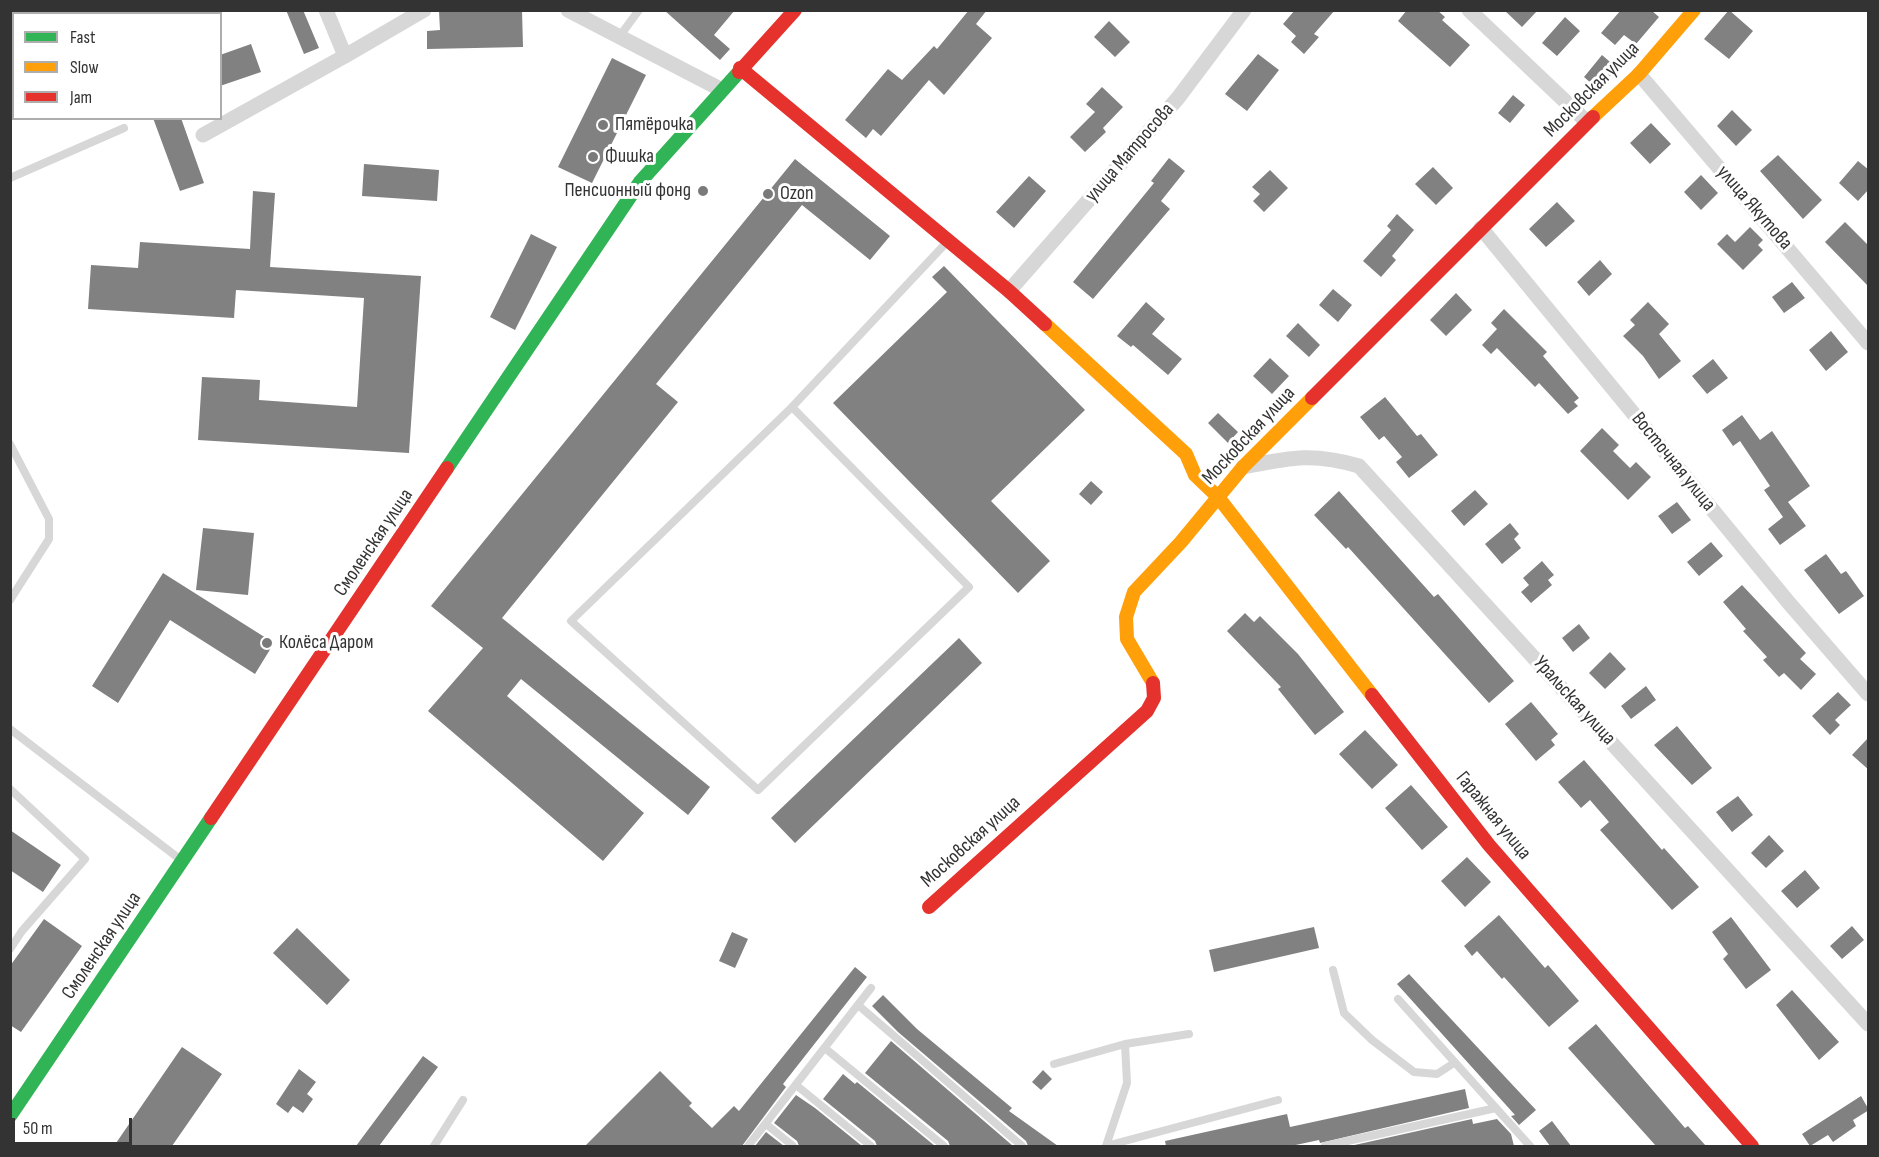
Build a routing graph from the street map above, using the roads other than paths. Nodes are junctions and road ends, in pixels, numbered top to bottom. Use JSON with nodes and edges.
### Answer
{"nodes":[{"id":1,"x":326,"y":10,"type":"edge"},
{"id":2,"x":424,"y":10,"type":"edge"},
{"id":3,"x":568,"y":10,"type":"edge"},
{"id":4,"x":639,"y":10,"type":"edge"},
{"id":5,"x":795,"y":10,"type":"edge"},
{"id":6,"x":1244,"y":10,"type":"edge"},
{"id":7,"x":1469,"y":10,"type":"edge"},
{"id":8,"x":1694,"y":10,"type":"edge"},
{"id":9,"x":618,"y":38,"type":"junction"},
{"id":10,"x":345,"y":56,"type":"junction"},
{"id":11,"x":740,"y":68,"type":"junction"},
{"id":12,"x":1639,"y":74,"type":"junction"},
{"id":13,"x":722,"y":90,"type":"junction"},
{"id":14,"x":1587,"y":122,"type":"junction"},
{"id":15,"x":124,"y":128,"type":"dead end"},
{"id":16,"x":203,"y":135,"type":"dead end"},
{"id":17,"x":10,"y":178,"type":"edge"},
{"id":18,"x":1481,"y":228,"type":"junction"},
{"id":19,"x":948,"y":241,"type":"junction"},
{"id":20,"x":1009,"y":291,"type":"junction"},
{"id":21,"x":1869,"y":343,"type":"edge"},
{"id":22,"x":792,"y":406,"type":"junction"},
{"id":23,"x":10,"y":444,"type":"edge"},
{"id":24,"x":1242,"y":467,"type":"junction"},
{"id":25,"x":1218,"y":497,"type":"junction"},
{"id":26,"x":10,"y":600,"type":"edge"},
{"id":27,"x":1869,"y":693,"type":"edge"},
{"id":28,"x":10,"y":729,"type":"edge"},
{"id":29,"x":10,"y":789,"type":"edge"},
{"id":30,"x":182,"y":861,"type":"junction"},
{"id":31,"x":928,"y":907,"type":"dead end"},
{"id":32,"x":10,"y":949,"type":"edge"},
{"id":33,"x":1333,"y":970,"type":"dead end"},
{"id":34,"x":871,"y":988,"type":"dead end"},
{"id":35,"x":1398,"y":999,"type":"dead end"},
{"id":36,"x":858,"y":1005,"type":"junction"},
{"id":37,"x":1869,"y":1024,"type":"edge"},
{"id":38,"x":1189,"y":1034,"type":"dead end"},
{"id":39,"x":1125,"y":1044,"type":"junction"},
{"id":40,"x":825,"y":1049,"type":"junction"},
{"id":41,"x":1454,"y":1063,"type":"junction"},
{"id":42,"x":1054,"y":1064,"type":"dead end"},
{"id":43,"x":796,"y":1084,"type":"junction"},
{"id":44,"x":463,"y":1100,"type":"dead end"},
{"id":45,"x":1278,"y":1100,"type":"dead end"},
{"id":46,"x":1496,"y":1108,"type":"junction"},
{"id":47,"x":10,"y":1116,"type":"edge"},
{"id":48,"x":766,"y":1124,"type":"junction"},
{"id":49,"x":434,"y":1146,"type":"edge"},
{"id":50,"x":748,"y":1146,"type":"edge"},
{"id":51,"x":793,"y":1146,"type":"edge"},
{"id":52,"x":871,"y":1146,"type":"edge"},
{"id":53,"x":944,"y":1146,"type":"edge"},
{"id":54,"x":1022,"y":1146,"type":"edge"},
{"id":55,"x":1106,"y":1146,"type":"edge"},
{"id":56,"x":1325,"y":1146,"type":"edge"},
{"id":57,"x":1530,"y":1146,"type":"edge"},
{"id":58,"x":1752,"y":1146,"type":"edge"}],
"edges":[{"from":1,"to":10,"type":"street"},
{"from":2,"to":10,"type":"street"},
{"from":3,"to":9,"type":"street"},
{"from":4,"to":9,"type":"lane"},
{"from":5,"to":11,"type":"street","name":"Смоленская улица"},
{"from":6,"to":20,"type":"street","name":"улица Матросова"},
{"from":7,"to":14,"type":"street"},
{"from":8,"to":12,"type":"street","name":"Московская улица"},
{"from":9,"to":13,"type":"street"},
{"from":10,"to":16,"type":"street"},
{"from":11,"to":13,"type":"street","name":"Смоленская улица"},
{"from":11,"to":19,"type":"street","name":"Гаражная улица"},
{"from":12,"to":14,"type":"street","name":"Московская улица"},
{"from":12,"to":21,"type":"street","name":"улица Якутова"},
{"from":13,"to":30,"type":"street","name":"Смоленская улица"},
{"from":14,"to":18,"type":"street","name":"Московская улица"},
{"from":15,"to":17,"type":"lane"},
{"from":18,"to":24,"type":"street","name":"Московская улица"},
{"from":18,"to":27,"type":"street","name":"Восточная улица"},
{"from":19,"to":20,"type":"street","name":"Гаражная улица"},
{"from":19,"to":22,"type":"lane"},
{"from":20,"to":25,"type":"street","name":"Гаражная улица"},
{"from":22,"to":22,"type":"lane"},
{"from":23,"to":26,"type":"lane"},
{"from":24,"to":25,"type":"street","name":"Московская улица"},
{"from":24,"to":37,"type":"street","name":"Уральская улица"},
{"from":25,"to":31,"type":"street","name":"Московская улица"},
{"from":25,"to":58,"type":"street","name":"Гаражная улица"},
{"from":28,"to":30,"type":"lane"},
{"from":29,"to":32,"type":"lane"},
{"from":30,"to":47,"type":"street","name":"Смоленская улица"},
{"from":33,"to":41,"type":"lane"},
{"from":34,"to":36,"type":"lane"},
{"from":35,"to":41,"type":"lane"},
{"from":36,"to":40,"type":"lane"},
{"from":36,"to":54,"type":"lane"},
{"from":38,"to":39,"type":"lane"},
{"from":39,"to":42,"type":"lane"},
{"from":39,"to":55,"type":"lane"},
{"from":40,"to":43,"type":"lane"},
{"from":40,"to":53,"type":"lane"},
{"from":41,"to":46,"type":"lane"},
{"from":43,"to":48,"type":"lane"},
{"from":43,"to":52,"type":"lane"},
{"from":44,"to":49,"type":"lane"},
{"from":45,"to":55,"type":"lane"},
{"from":46,"to":56,"type":"lane"},
{"from":46,"to":57,"type":"lane"},
{"from":48,"to":50,"type":"lane"},
{"from":48,"to":51,"type":"lane"}]}
